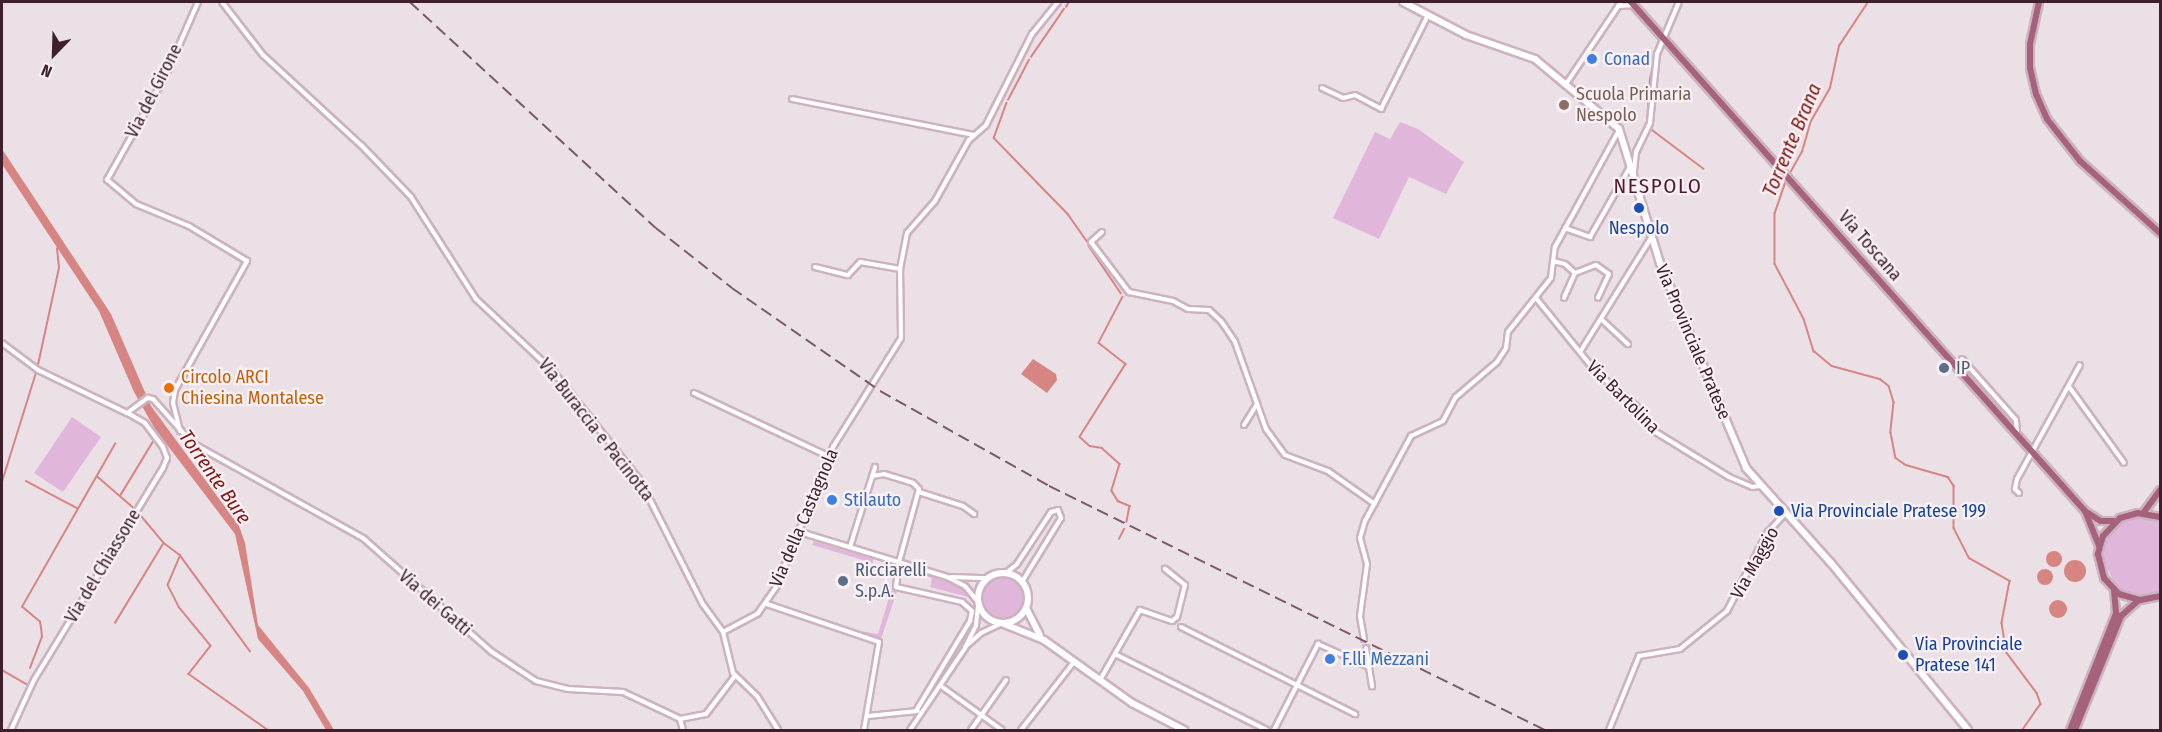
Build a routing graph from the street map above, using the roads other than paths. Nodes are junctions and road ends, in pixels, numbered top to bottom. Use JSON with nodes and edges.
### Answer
{"nodes":[{"id":1,"x":198,"y":2,"type":"edge"},
{"id":2,"x":222,"y":2,"type":"edge"},
{"id":3,"x":1058,"y":2,"type":"edge"},
{"id":4,"x":1403,"y":2,"type":"edge"},
{"id":5,"x":1621,"y":2,"type":"edge"},
{"id":6,"x":1679,"y":2,"type":"edge"},
{"id":7,"x":2039,"y":2,"type":"edge"},
{"id":8,"x":1633,"y":3,"type":"edge"},
{"id":9,"x":1617,"y":6,"type":"junction"},
{"id":10,"x":1428,"y":15,"type":"junction"},
{"id":11,"x":1665,"y":35,"type":"junction"},
{"id":12,"x":1566,"y":84,"type":"junction"},
{"id":13,"x":1322,"y":88,"type":"dead end"},
{"id":14,"x":792,"y":99,"type":"dead end"},
{"id":15,"x":1619,"y":129,"type":"junction"},
{"id":16,"x":974,"y":135,"type":"junction"},
{"id":17,"x":1631,"y":164,"type":"junction"},
{"id":18,"x":1634,"y":171,"type":"junction"},
{"id":19,"x":1565,"y":228,"type":"junction"},
{"id":20,"x":1102,"y":232,"type":"dead end"},
{"id":21,"x":2160,"y":233,"type":"edge"},
{"id":22,"x":1652,"y":237,"type":"junction"},
{"id":23,"x":1553,"y":261,"type":"junction"},
{"id":24,"x":815,"y":267,"type":"dead end"},
{"id":25,"x":900,"y":269,"type":"junction"},
{"id":26,"x":1575,"y":273,"type":"junction"},
{"id":27,"x":1536,"y":298,"type":"junction"},
{"id":28,"x":1564,"y":298,"type":"dead end"},
{"id":29,"x":1598,"y":298,"type":"dead end"},
{"id":30,"x":1601,"y":319,"type":"junction"},
{"id":31,"x":2,"y":343,"type":"edge"},
{"id":32,"x":1628,"y":344,"type":"dead end"},
{"id":33,"x":1580,"y":352,"type":"junction"},
{"id":34,"x":1962,"y":359,"type":"dead end"},
{"id":35,"x":2080,"y":364,"type":"dead end"},
{"id":36,"x":2070,"y":388,"type":"junction"},
{"id":37,"x":694,"y":393,"type":"dead end"},
{"id":38,"x":1257,"y":404,"type":"junction"},
{"id":39,"x":128,"y":413,"type":"junction"},
{"id":40,"x":1244,"y":425,"type":"dead end"},
{"id":41,"x":180,"y":431,"type":"junction"},
{"id":42,"x":2017,"y":435,"type":"junction"},
{"id":43,"x":2033,"y":452,"type":"junction"},
{"id":44,"x":830,"y":457,"type":"junction"},
{"id":45,"x":2124,"y":463,"type":"dead end"},
{"id":46,"x":875,"y":467,"type":"dead end"},
{"id":47,"x":872,"y":476,"type":"junction"},
{"id":48,"x":1761,"y":486,"type":"junction"},
{"id":49,"x":2160,"y":490,"type":"edge"},
{"id":50,"x":920,"y":492,"type":"junction"},
{"id":51,"x":2019,"y":494,"type":"dead end"},
{"id":52,"x":1375,"y":504,"type":"junction"},
{"id":53,"x":2085,"y":511,"type":"junction"},
{"id":54,"x":2144,"y":512,"type":"junction"},
{"id":55,"x":1786,"y":513,"type":"junction"},
{"id":56,"x":974,"y":514,"type":"dead end"},
{"id":57,"x":2160,"y":517,"type":"edge"},
{"id":58,"x":2115,"y":521,"type":"junction"},
{"id":59,"x":800,"y":532,"type":"junction"},
{"id":60,"x":2099,"y":544,"type":"junction"},
{"id":61,"x":850,"y":547,"type":"junction"},
{"id":62,"x":899,"y":562,"type":"junction"},
{"id":63,"x":1166,"y":569,"type":"dead end"},
{"id":64,"x":1006,"y":573,"type":"junction"},
{"id":65,"x":947,"y":577,"type":"junction"},
{"id":66,"x":987,"y":578,"type":"junction"},
{"id":67,"x":1022,"y":582,"type":"junction"},
{"id":68,"x":2114,"y":590,"type":"junction"},
{"id":69,"x":2160,"y":596,"type":"edge"},
{"id":70,"x":2140,"y":600,"type":"junction"},
{"id":71,"x":978,"y":603,"type":"junction"},
{"id":72,"x":766,"y":604,"type":"junction"},
{"id":73,"x":1026,"y":608,"type":"junction"},
{"id":74,"x":1003,"y":624,"type":"junction"},
{"id":75,"x":1181,"y":627,"type":"dead end"},
{"id":76,"x":723,"y":632,"type":"junction"},
{"id":77,"x":1364,"y":639,"type":"dead end"},
{"id":78,"x":1044,"y":640,"type":"junction"},
{"id":79,"x":965,"y":648,"type":"junction"},
{"id":80,"x":1366,"y":648,"type":"dead end"},
{"id":81,"x":1115,"y":654,"type":"junction"},
{"id":82,"x":1074,"y":661,"type":"junction"},
{"id":83,"x":1367,"y":666,"type":"junction"},
{"id":84,"x":735,"y":676,"type":"junction"},
{"id":85,"x":1006,"y":680,"type":"dead end"},
{"id":86,"x":1100,"y":680,"type":"junction"},
{"id":87,"x":1297,"y":685,"type":"junction"},
{"id":88,"x":941,"y":686,"type":"junction"},
{"id":89,"x":1372,"y":687,"type":"dead end"},
{"id":90,"x":916,"y":711,"type":"junction"},
{"id":91,"x":924,"y":711,"type":"junction"},
{"id":92,"x":1355,"y":714,"type":"dead end"},
{"id":93,"x":981,"y":715,"type":"junction"},
{"id":94,"x":868,"y":716,"type":"junction"},
{"id":95,"x":680,"y":720,"type":"junction"},
{"id":96,"x":11,"y":730,"type":"edge"},
{"id":97,"x":683,"y":730,"type":"edge"},
{"id":98,"x":778,"y":730,"type":"edge"},
{"id":99,"x":864,"y":730,"type":"edge"},
{"id":100,"x":910,"y":730,"type":"edge"},
{"id":101,"x":971,"y":730,"type":"edge"},
{"id":102,"x":1002,"y":730,"type":"edge"},
{"id":103,"x":1021,"y":730,"type":"edge"},
{"id":104,"x":1184,"y":730,"type":"edge"},
{"id":105,"x":1267,"y":730,"type":"edge"},
{"id":106,"x":1274,"y":730,"type":"edge"},
{"id":107,"x":1610,"y":730,"type":"edge"},
{"id":108,"x":1968,"y":730,"type":"edge"},
{"id":109,"x":2070,"y":730,"type":"edge"},
{"id":110,"x":2075,"y":730,"type":"edge"}],
"edges":[{"from":1,"to":41,"type":"street","name":"Via del Girone"},
{"from":2,"to":76,"type":"street","name":"Via Buraccia e Pacinotta"},
{"from":3,"to":16,"type":"street","name":"Via della Castagnola"},
{"from":4,"to":10,"type":"street"},
{"from":5,"to":9,"type":"street"},
{"from":6,"to":11,"type":"street"},
{"from":7,"to":21,"type":"main road"},
{"from":8,"to":9,"type":"street"},
{"from":8,"to":11,"type":"main road","name":"Via Toscana"},
{"from":9,"to":12,"type":"street"},
{"from":10,"to":12,"type":"street"},
{"from":10,"to":13,"type":"street"},
{"from":11,"to":18,"type":"street"},
{"from":11,"to":42,"type":"main road","name":"Via Toscana"},
{"from":12,"to":15,"type":"street"},
{"from":14,"to":16,"type":"street"},
{"from":15,"to":17,"type":"street","name":"Via Provinciale Pratese"},
{"from":15,"to":19,"type":"street"},
{"from":16,"to":25,"type":"street","name":"Via della Castagnola"},
{"from":17,"to":18,"type":"street","name":"Via Provinciale Pratese"},
{"from":17,"to":19,"type":"street"},
{"from":18,"to":22,"type":"street","name":"Via Provinciale Pratese"},
{"from":19,"to":23,"type":"street"},
{"from":20,"to":38,"type":"street"},
{"from":22,"to":30,"type":"street"},
{"from":22,"to":48,"type":"street","name":"Via Provinciale Pratese"},
{"from":23,"to":26,"type":"street"},
{"from":23,"to":27,"type":"street"},
{"from":24,"to":25,"type":"street"},
{"from":25,"to":44,"type":"street","name":"Via della Castagnola"},
{"from":26,"to":28,"type":"street"},
{"from":26,"to":29,"type":"street"},
{"from":27,"to":33,"type":"street","name":"Via Bartolina"},
{"from":27,"to":52,"type":"street"},
{"from":30,"to":32,"type":"street"},
{"from":30,"to":33,"type":"street"},
{"from":31,"to":39,"type":"street","name":"Via del Chiassone"},
{"from":33,"to":48,"type":"street","name":"Via Bartolina"},
{"from":34,"to":42,"type":"street"},
{"from":35,"to":36,"type":"street"},
{"from":36,"to":43,"type":"street"},
{"from":36,"to":45,"type":"street"},
{"from":37,"to":44,"type":"street"},
{"from":38,"to":40,"type":"street"},
{"from":38,"to":52,"type":"street"},
{"from":39,"to":41,"type":"street","name":"Via dei Gatti"},
{"from":39,"to":96,"type":"street","name":"Via del Chiassone"},
{"from":41,"to":95,"type":"street","name":"Via dei Gatti"},
{"from":42,"to":43,"type":"main road","name":"Via Toscana"},
{"from":43,"to":51,"type":"street"},
{"from":43,"to":53,"type":"main road","name":"Via Toscana"},
{"from":44,"to":59,"type":"street","name":"Via della Castagnola"},
{"from":46,"to":47,"type":"street"},
{"from":47,"to":50,"type":"street"},
{"from":47,"to":61,"type":"street"},
{"from":48,"to":55,"type":"street","name":"Via Provinciale Pratese"},
{"from":49,"to":54,"type":"main road"},
{"from":50,"to":56,"type":"street"},
{"from":50,"to":62,"type":"street"},
{"from":52,"to":77,"type":"street"},
{"from":53,"to":58,"type":"main road","name":"Via Toscana"},
{"from":53,"to":60,"type":"main road","name":"Via Toscana"},
{"from":54,"to":57,"type":"main road"},
{"from":54,"to":58,"type":"main road"},
{"from":55,"to":107,"type":"street","name":"Via Maggio"},
{"from":55,"to":108,"type":"street","name":"Via Provinciale Pratese"},
{"from":58,"to":60,"type":"main road"},
{"from":59,"to":61,"type":"street"},
{"from":59,"to":72,"type":"street","name":"Via della Castagnola"},
{"from":60,"to":68,"type":"main road","name":"Via Toscana"},
{"from":61,"to":62,"type":"street"},
{"from":62,"to":65,"type":"street"},
{"from":62,"to":90,"type":"street"},
{"from":63,"to":81,"type":"street"},
{"from":64,"to":66,"type":"street"},
{"from":64,"to":67,"type":"street"},
{"from":64,"to":67,"type":"street"},
{"from":65,"to":66,"type":"street"},
{"from":65,"to":71,"type":"street"},
{"from":66,"to":71,"type":"street"},
{"from":67,"to":73,"type":"street"},
{"from":68,"to":70,"type":"main road"},
{"from":68,"to":109,"type":"main road"},
{"from":69,"to":70,"type":"main road"},
{"from":70,"to":110,"type":"main road"},
{"from":71,"to":74,"type":"street"},
{"from":71,"to":79,"type":"street"},
{"from":72,"to":76,"type":"street","name":"Via della Castagnola"},
{"from":72,"to":94,"type":"street"},
{"from":73,"to":74,"type":"street"},
{"from":73,"to":78,"type":"street"},
{"from":74,"to":78,"type":"street"},
{"from":74,"to":79,"type":"street"},
{"from":75,"to":87,"type":"street"},
{"from":76,"to":84,"type":"street","name":"Via Buraccia e Pacinotta"},
{"from":78,"to":82,"type":"street"},
{"from":79,"to":88,"type":"street"},
{"from":80,"to":83,"type":"street"},
{"from":81,"to":86,"type":"street"},
{"from":81,"to":105,"type":"street"},
{"from":82,"to":86,"type":"street"},
{"from":82,"to":103,"type":"street"},
{"from":83,"to":87,"type":"street"},
{"from":83,"to":89,"type":"street"},
{"from":84,"to":95,"type":"street"},
{"from":84,"to":98,"type":"street"},
{"from":85,"to":93,"type":"street"},
{"from":86,"to":104,"type":"street"},
{"from":87,"to":92,"type":"street"},
{"from":87,"to":106,"type":"street"},
{"from":88,"to":91,"type":"street"},
{"from":88,"to":93,"type":"street"},
{"from":90,"to":91,"type":"street"},
{"from":90,"to":94,"type":"street"},
{"from":91,"to":100,"type":"street"},
{"from":93,"to":101,"type":"street"},
{"from":93,"to":102,"type":"street"},
{"from":94,"to":99,"type":"street"},
{"from":95,"to":97,"type":"street"}]}
